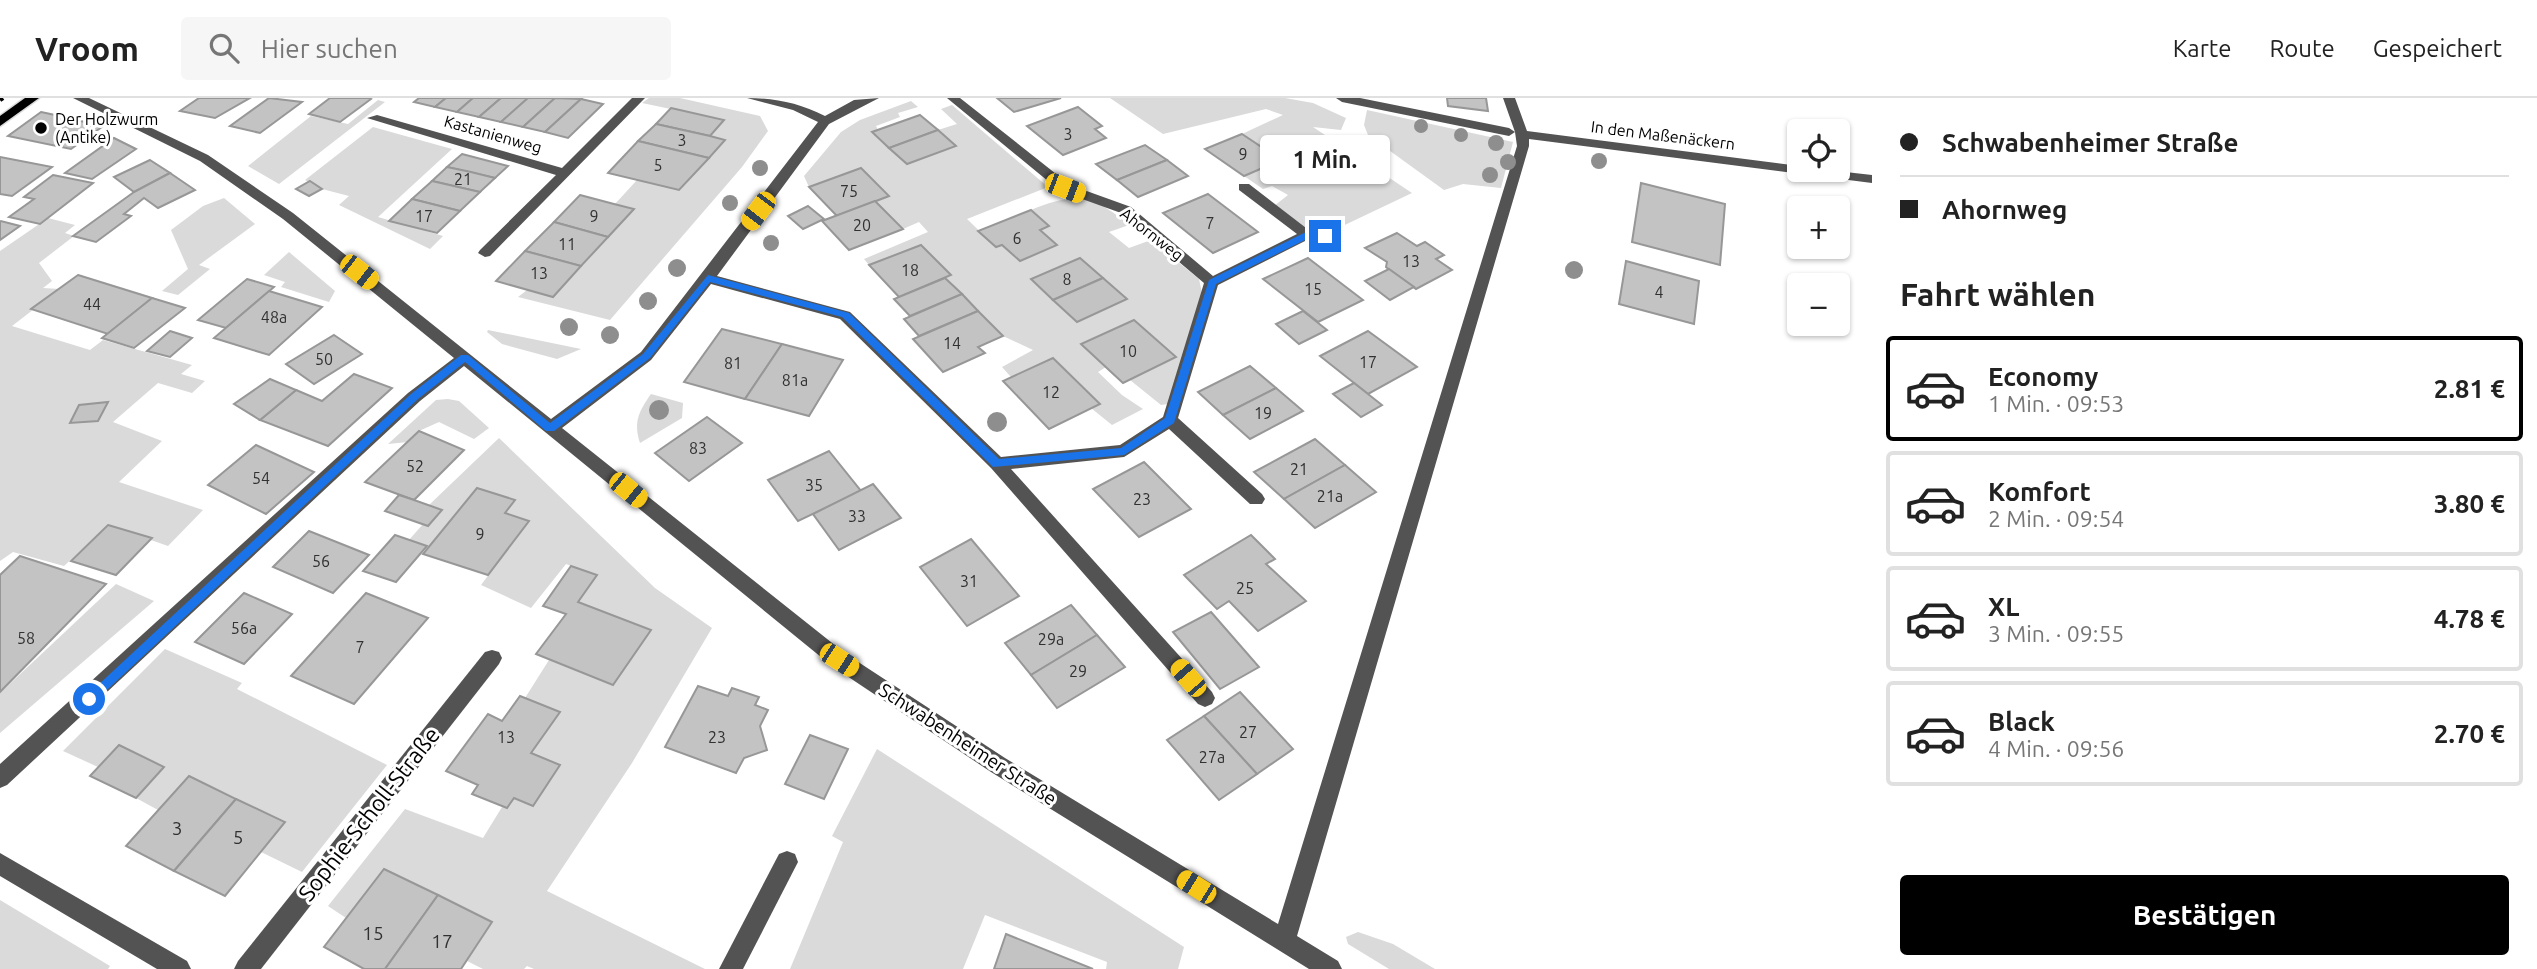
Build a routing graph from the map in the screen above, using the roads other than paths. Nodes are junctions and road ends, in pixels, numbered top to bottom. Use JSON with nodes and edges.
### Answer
{"nodes":[{"id":1,"x":33,"y":98,"type":"edge"},
{"id":2,"x":79,"y":98,"type":"edge"},
{"id":3,"x":639,"y":98,"type":"edge"},
{"id":4,"x":753,"y":98,"type":"edge"},
{"id":5,"x":873,"y":98,"type":"edge"},
{"id":6,"x":953,"y":98,"type":"edge"},
{"id":7,"x":1342,"y":98,"type":"edge"},
{"id":8,"x":1509,"y":98,"type":"edge"},
{"id":9,"x":373,"y":118,"type":"dead end"},
{"id":10,"x":825,"y":121,"type":"junction"},
{"id":11,"x":0,"y":122,"type":"edge"},
{"id":12,"x":1515,"y":133,"type":"junction"},
{"id":13,"x":1787,"y":168,"type":"edge"},
{"id":14,"x":564,"y":173,"type":"junction"},
{"id":15,"x":1850,"y":176,"type":"edge"},
{"id":16,"x":1872,"y":179,"type":"edge"},
{"id":17,"x":1244,"y":187,"type":"dead end"},
{"id":18,"x":1307,"y":235,"type":"junction"},
{"id":19,"x":1325,"y":236,"type":"dead end"},
{"id":20,"x":485,"y":253,"type":"dead end"},
{"id":21,"x":708,"y":278,"type":"junction"},
{"id":22,"x":1212,"y":282,"type":"junction"},
{"id":23,"x":465,"y":357,"type":"junction"},
{"id":24,"x":1170,"y":420,"type":"junction"},
{"id":25,"x":550,"y":429,"type":"junction"},
{"id":26,"x":997,"y":464,"type":"junction"},
{"id":27,"x":1256,"y":499,"type":"dead end"},
{"id":28,"x":492,"y":658,"type":"dead end"},
{"id":29,"x":1206,"y":698,"type":"dead end"},
{"id":30,"x":0,"y":778,"type":"edge"},
{"id":31,"x":788,"y":862,"type":"dead end"},
{"id":32,"x":0,"y":864,"type":"edge"},
{"id":33,"x":1284,"y":942,"type":"junction"},
{"id":34,"x":179,"y":969,"type":"edge"},
{"id":35,"x":246,"y":969,"type":"edge"},
{"id":36,"x":731,"y":969,"type":"edge"},
{"id":37,"x":1330,"y":969,"type":"edge"}],
"edges":[{"from":1,"to":11,"type":"main road"},
{"from":2,"to":23,"type":"street","name":"Schwabenheimer Straße"},
{"from":3,"to":14,"type":"street","name":"Kastanienweg"},
{"from":4,"to":10,"type":"street"},
{"from":5,"to":10,"type":"street"},
{"from":6,"to":22,"type":"street","name":"Ahornweg"},
{"from":7,"to":12,"type":"street","name":"In den Maßenäckern"},
{"from":8,"to":12,"type":"street"},
{"from":9,"to":14,"type":"street","name":"Kastanienweg"},
{"from":10,"to":21,"type":"street"},
{"from":12,"to":13,"type":"street","name":"In den Maßenäckern"},
{"from":12,"to":33,"type":"street"},
{"from":14,"to":20,"type":"street","name":"Kastanienweg"},
{"from":15,"to":16,"type":"street","name":"In den Maßenäckern"},
{"from":17,"to":18,"type":"street"},
{"from":18,"to":19,"type":"street"},
{"from":18,"to":22,"type":"street"},
{"from":21,"to":25,"type":"street"},
{"from":21,"to":26,"type":"street"},
{"from":22,"to":24,"type":"street"},
{"from":23,"to":25,"type":"street","name":"Schwabenheimer Straße"},
{"from":23,"to":30,"type":"street"},
{"from":24,"to":26,"type":"street"},
{"from":24,"to":27,"type":"street"},
{"from":25,"to":33,"type":"street","name":"Schwabenheimer Straße"},
{"from":26,"to":29,"type":"street"},
{"from":28,"to":35,"type":"street","name":"Sophie-Scholl-Straße"},
{"from":31,"to":36,"type":"street"},
{"from":32,"to":34,"type":"street"},
{"from":33,"to":37,"type":"street","name":"Schwabenheimer Straße"}]}
